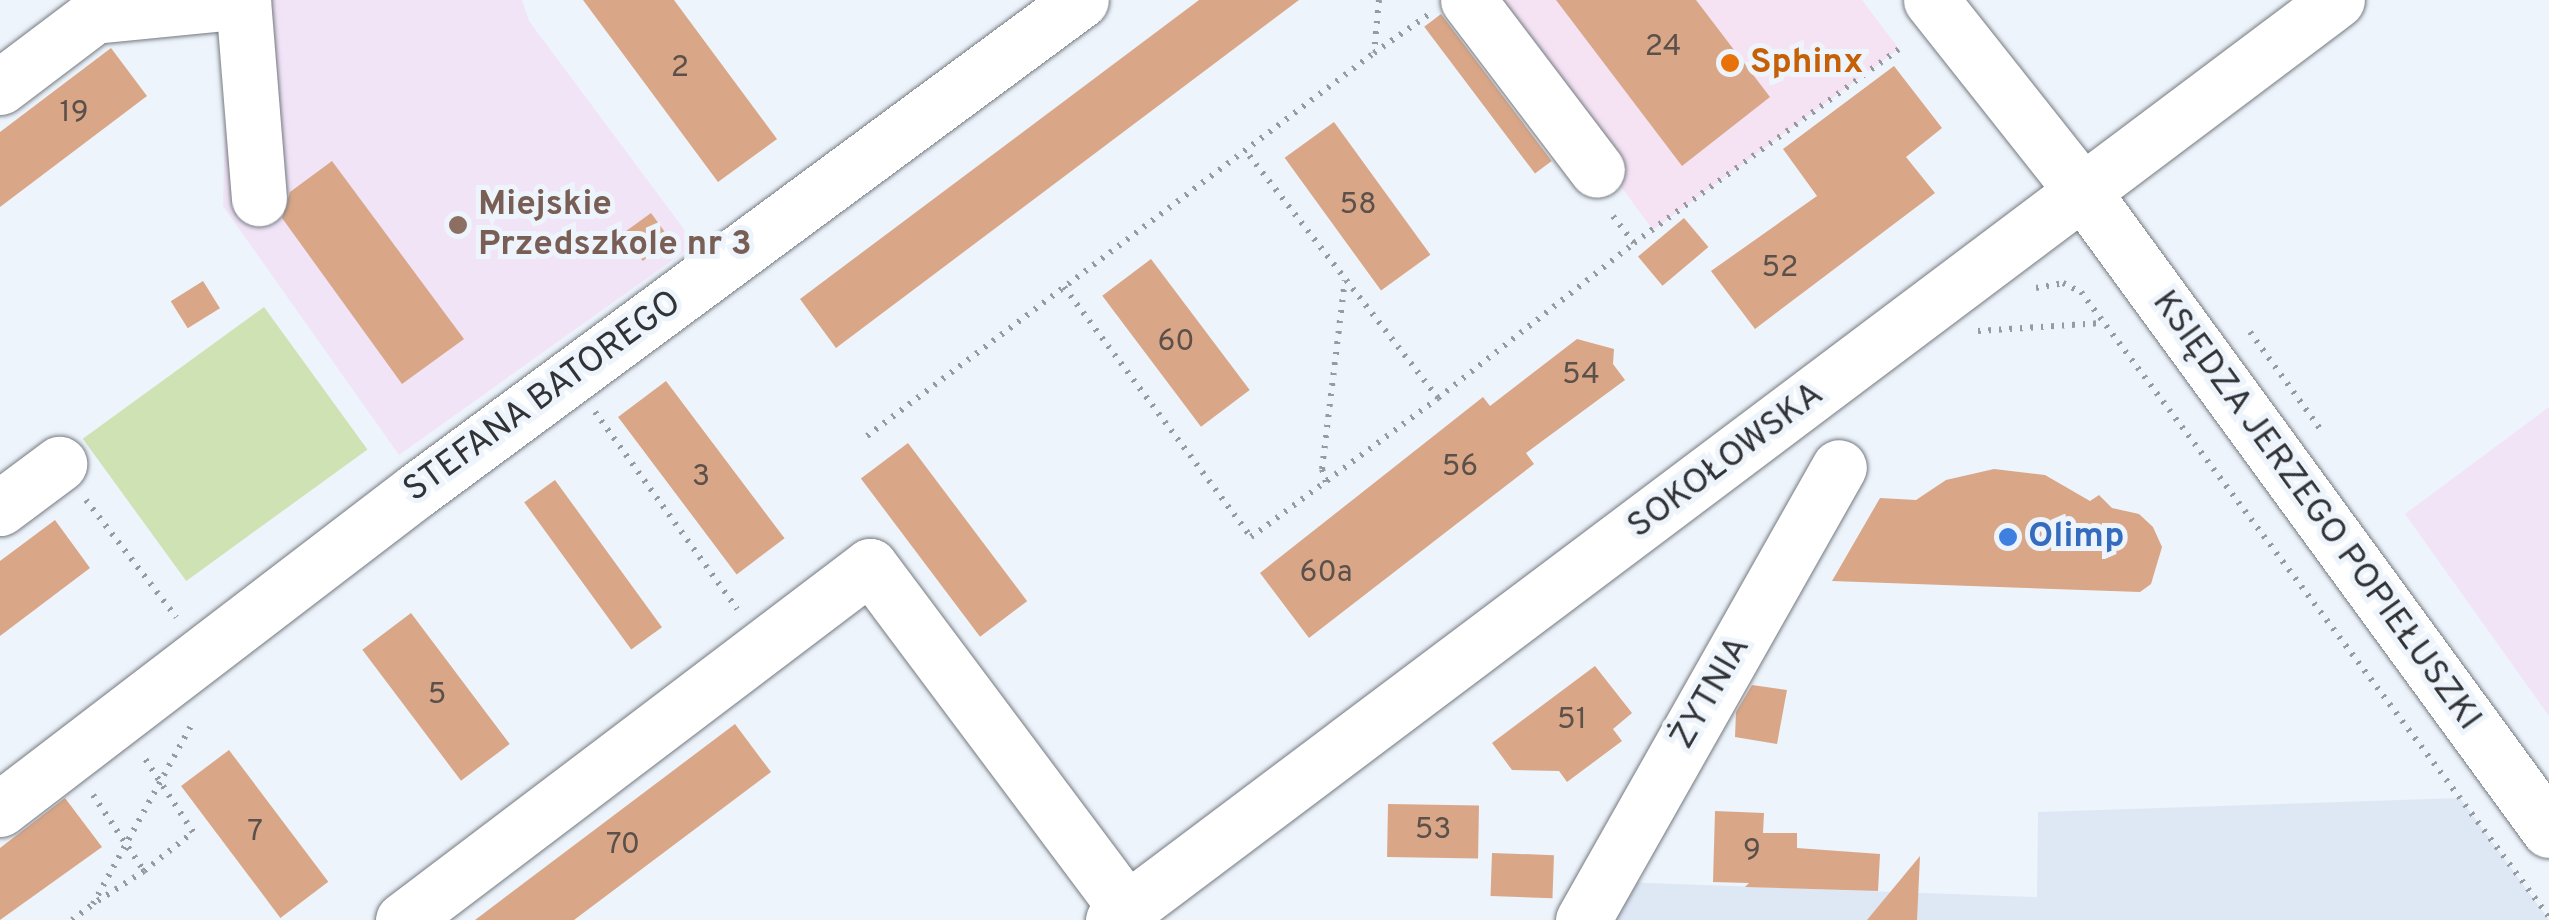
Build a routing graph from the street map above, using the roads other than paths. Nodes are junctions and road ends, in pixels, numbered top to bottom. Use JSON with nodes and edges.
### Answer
{"nodes":[{"id":1,"x":243,"y":0,"type":"edge"},
{"id":2,"x":1081,"y":0,"type":"edge"},
{"id":3,"x":1931,"y":0,"type":"edge"},
{"id":4,"x":2337,"y":0,"type":"edge"},
{"id":5,"x":1451,"y":5,"type":"edge"},
{"id":6,"x":0,"y":87,"type":"edge"},
{"id":7,"x":1597,"y":170,"type":"road end"},
{"id":8,"x":2083,"y":192,"type":"junction"},
{"id":9,"x":260,"y":198,"type":"dead end"},
{"id":10,"x":59,"y":464,"type":"road end"},
{"id":11,"x":1840,"y":467,"type":"dead end"},
{"id":12,"x":0,"y":508,"type":"edge"},
{"id":13,"x":0,"y":809,"type":"edge"},
{"id":14,"x":2549,"y":830,"type":"edge"},
{"id":15,"x":1120,"y":915,"type":"edge"},
{"id":16,"x":403,"y":920,"type":"edge"},
{"id":17,"x":1582,"y":920,"type":"edge"}],
"edges":[{"from":1,"to":6,"type":"street"},
{"from":1,"to":9,"type":"street"},
{"from":2,"to":13,"type":"street","name":"STEFANA BATOREGO"},
{"from":3,"to":8,"type":"street","name":"KSIĘDZA JERZEGO POPIEŁUSZKI"},
{"from":4,"to":8,"type":"street","name":"SOKOŁOWSKA"},
{"from":5,"to":7,"type":"street"},
{"from":8,"to":14,"type":"street","name":"KSIĘDZA JERZEGO POPIEŁUSZKI"},
{"from":8,"to":15,"type":"street","name":"SOKOŁOWSKA"},
{"from":10,"to":12,"type":"street"},
{"from":11,"to":17,"type":"street","name":"ŻYTNIA"},
{"from":15,"to":16,"type":"street"}]}
